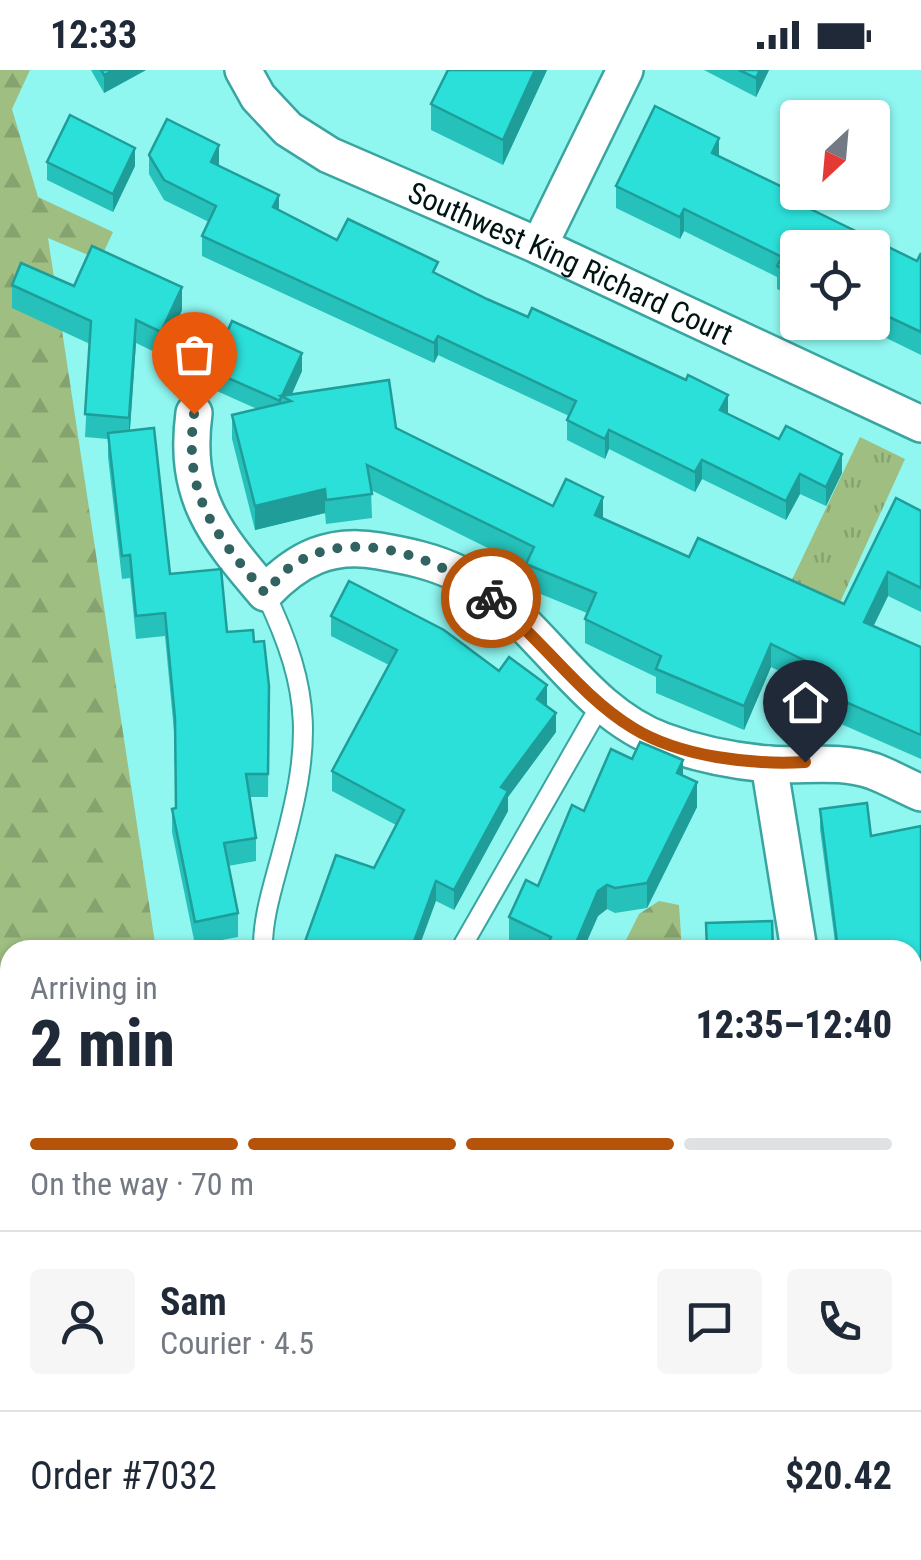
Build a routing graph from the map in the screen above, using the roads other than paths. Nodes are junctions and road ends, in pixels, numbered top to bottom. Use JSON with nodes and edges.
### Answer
{"nodes":[{"id":1,"x":244,"y":70,"type":"edge"},
{"id":2,"x":625,"y":70,"type":"edge"},
{"id":3,"x":539,"y":246,"type":"junction"},
{"id":4,"x":194,"y":414,"type":"dead end"},
{"id":5,"x":921,"y":424,"type":"edge"},
{"id":6,"x":265,"y":593,"type":"junction"},
{"id":7,"x":602,"y":704,"type":"junction"},
{"id":8,"x":769,"y":764,"type":"junction"},
{"id":9,"x":921,"y":794,"type":"edge"},
{"id":10,"x":264,"y":940,"type":"edge"},
{"id":11,"x":466,"y":940,"type":"edge"},
{"id":12,"x":797,"y":940,"type":"edge"}],
"edges":[{"from":1,"to":3,"type":"street","name":"Southwest King Richard Court"},
{"from":2,"to":3,"type":"street"},
{"from":3,"to":5,"type":"street","name":"Southwest King Richard Court"},
{"from":4,"to":6,"type":"street"},
{"from":6,"to":7,"type":"street"},
{"from":6,"to":10,"type":"lane"},
{"from":7,"to":8,"type":"street"},
{"from":7,"to":11,"type":"lane"},
{"from":8,"to":9,"type":"street"},
{"from":8,"to":12,"type":"street"}]}
